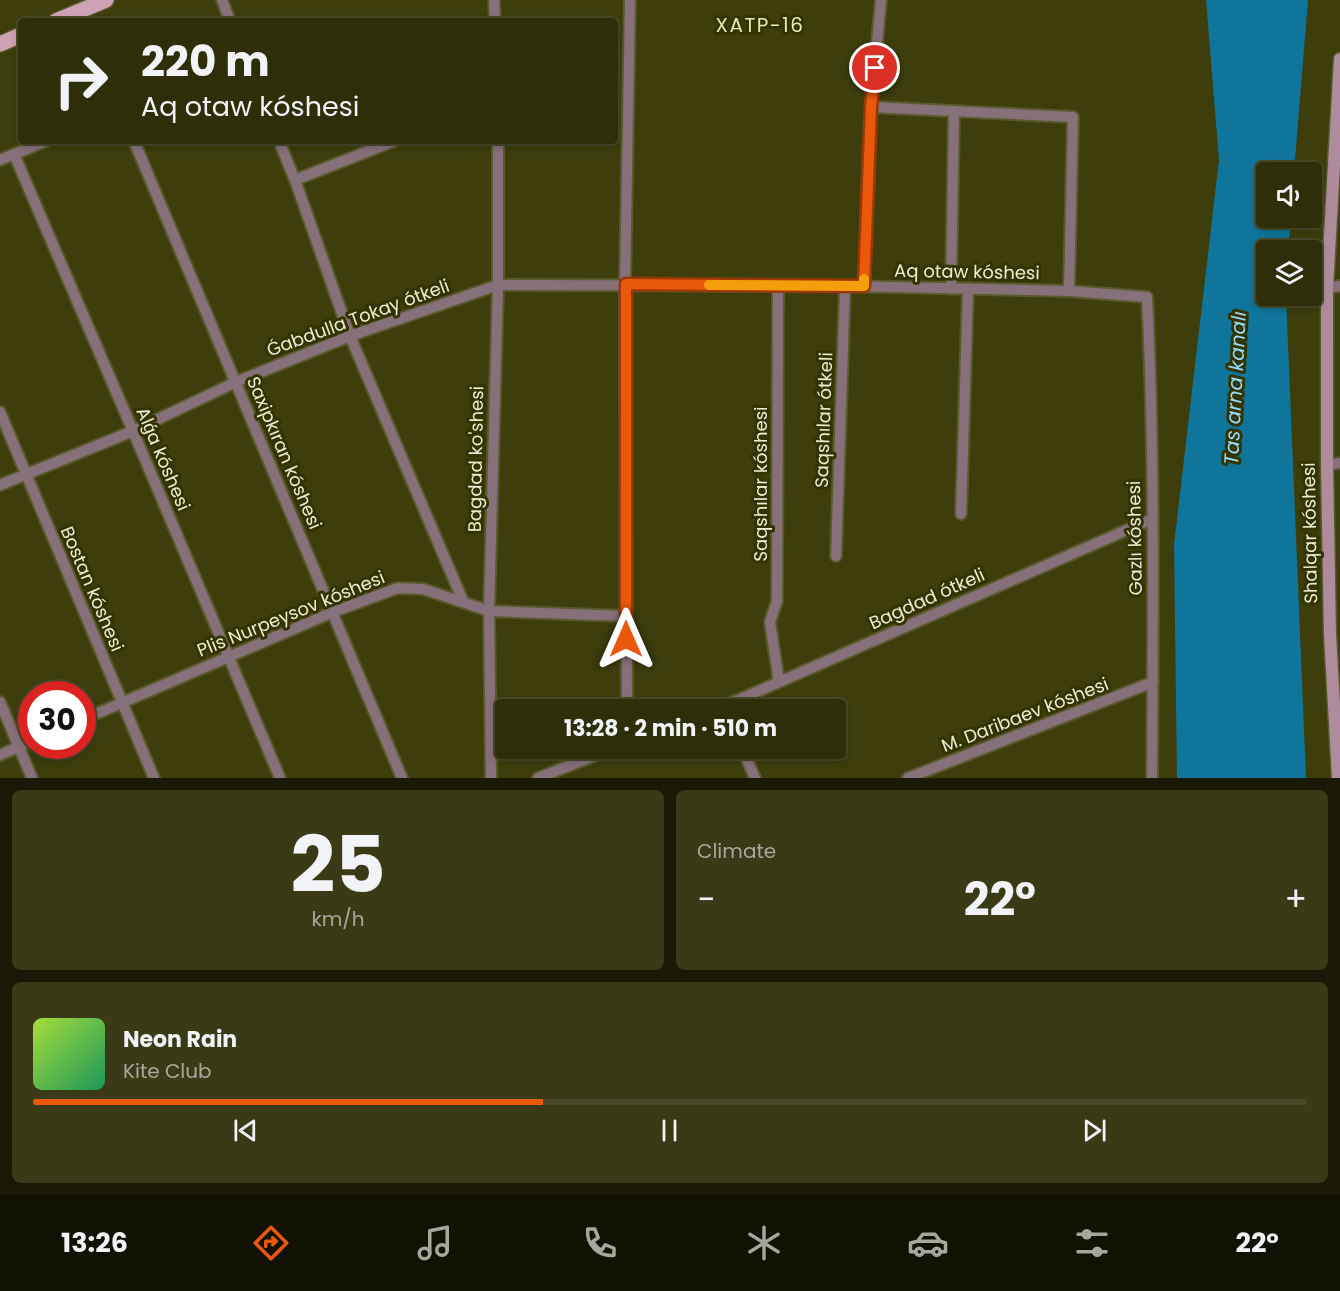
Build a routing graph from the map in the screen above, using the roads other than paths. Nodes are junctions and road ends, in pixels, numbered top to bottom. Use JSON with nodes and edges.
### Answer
{"nodes":[{"id":1,"x":106,"y":0,"type":"edge"},
{"id":2,"x":222,"y":0,"type":"edge"},
{"id":3,"x":494,"y":0,"type":"edge"},
{"id":4,"x":630,"y":0,"type":"edge"},
{"id":5,"x":881,"y":0,"type":"edge"},
{"id":6,"x":77,"y":17,"type":"edge"},
{"id":7,"x":230,"y":18,"type":"edge"},
{"id":8,"x":495,"y":18,"type":"edge"},
{"id":9,"x":18,"y":36,"type":"edge"},
{"id":10,"x":0,"y":44,"type":"edge"},
{"id":11,"x":1340,"y":59,"type":"edge"},
{"id":12,"x":871,"y":107,"type":"junction"},
{"id":13,"x":954,"y":112,"type":"junction"},
{"id":14,"x":39,"y":144,"type":"edge"},
{"id":15,"x":135,"y":144,"type":"edge"},
{"id":16,"x":280,"y":144,"type":"edge"},
{"id":17,"x":386,"y":144,"type":"edge"},
{"id":18,"x":498,"y":144,"type":"edge"},
{"id":19,"x":14,"y":154,"type":"junction"},
{"id":20,"x":0,"y":160,"type":"edge"},
{"id":21,"x":295,"y":180,"type":"junction"},
{"id":22,"x":626,"y":284,"type":"junction"},
{"id":23,"x":498,"y":285,"type":"junction"},
{"id":24,"x":778,"y":285,"type":"junction"},
{"id":25,"x":845,"y":286,"type":"junction"},
{"id":26,"x":864,"y":286,"type":"junction"},
{"id":27,"x":1340,"y":286,"type":"edge"},
{"id":28,"x":1327,"y":288,"type":"junction"},
{"id":29,"x":951,"y":289,"type":"junction"},
{"id":30,"x":968,"y":289,"type":"junction"},
{"id":31,"x":1069,"y":291,"type":"junction"},
{"id":32,"x":1147,"y":297,"type":"joint"},
{"id":33,"x":350,"y":336,"type":"junction"},
{"id":34,"x":236,"y":382,"type":"junction"},
{"id":35,"x":0,"y":412,"type":"edge"},
{"id":36,"x":133,"y":431,"type":"junction"},
{"id":37,"x":1334,"y":464,"type":"edge"},
{"id":38,"x":26,"y":474,"type":"junction"},
{"id":39,"x":0,"y":485,"type":"edge"},
{"id":40,"x":961,"y":514,"type":"dead end"},
{"id":41,"x":1152,"y":519,"type":"junction"},
{"id":42,"x":836,"y":556,"type":"dead end"},
{"id":43,"x":463,"y":601,"type":"junction"},
{"id":44,"x":489,"y":611,"type":"junction"},
{"id":45,"x":333,"y":612,"type":"junction"},
{"id":46,"x":626,"y":616,"type":"junction"},
{"id":47,"x":1335,"y":633,"type":"edge"},
{"id":48,"x":229,"y":657,"type":"junction"},
{"id":49,"x":779,"y":682,"type":"junction"},
{"id":50,"x":1153,"y":682,"type":"junction"},
{"id":51,"x":627,"y":699,"type":"edge"},
{"id":52,"x":742,"y":699,"type":"edge"},
{"id":53,"x":0,"y":702,"type":"edge"},
{"id":54,"x":122,"y":703,"type":"junction"},
{"id":55,"x":96,"y":714,"type":"edge"},
{"id":56,"x":18,"y":745,"type":"edge"},
{"id":57,"x":18,"y":747,"type":"edge"},
{"id":58,"x":0,"y":755,"type":"edge"},
{"id":59,"x":24,"y":759,"type":"edge"},
{"id":60,"x":586,"y":759,"type":"edge"},
{"id":61,"x":746,"y":759,"type":"edge"},
{"id":62,"x":32,"y":778,"type":"edge"},
{"id":63,"x":154,"y":778,"type":"edge"},
{"id":64,"x":280,"y":778,"type":"edge"},
{"id":65,"x":402,"y":778,"type":"edge"},
{"id":66,"x":491,"y":778,"type":"edge"},
{"id":67,"x":538,"y":778,"type":"edge"},
{"id":68,"x":754,"y":778,"type":"edge"},
{"id":69,"x":908,"y":778,"type":"edge"},
{"id":70,"x":1152,"y":778,"type":"edge"},
{"id":71,"x":1338,"y":778,"type":"edge"}],
"edges":[{"from":1,"to":6,"type":"main road"},
{"from":2,"to":7,"type":"street"},
{"from":3,"to":8,"type":"street"},
{"from":4,"to":22,"type":"street"},
{"from":5,"to":12,"type":"street"},
{"from":9,"to":10,"type":"main road"},
{"from":11,"to":28,"type":"street","name":"Shalqar kóshesi"},
{"from":12,"to":13,"type":"street"},
{"from":12,"to":26,"type":"street"},
{"from":13,"to":29,"type":"street"},
{"from":13,"to":31,"type":"street"},
{"from":14,"to":19,"type":"street"},
{"from":15,"to":34,"type":"street","name":"Saxipkıran kóshesi"},
{"from":16,"to":21,"type":"street"},
{"from":17,"to":21,"type":"street"},
{"from":18,"to":23,"type":"street","name":"Bagdad ko'shesi"},
{"from":19,"to":20,"type":"street"},
{"from":19,"to":36,"type":"street","name":"Alǵa kóshesi"},
{"from":21,"to":33,"type":"street"},
{"from":22,"to":23,"type":"street","name":"Aq otaw kóshesi"},
{"from":22,"to":24,"type":"street","name":"Aq otaw kóshesi"},
{"from":22,"to":46,"type":"street"},
{"from":23,"to":33,"type":"street","name":"Ǵabdulla Tokay ótkeli"},
{"from":23,"to":44,"type":"street","name":"Bagdad ko'shesi"},
{"from":24,"to":25,"type":"street","name":"Aq otaw kóshesi"},
{"from":24,"to":49,"type":"street","name":"Saqshılar kóshesi"},
{"from":25,"to":26,"type":"street","name":"Aq otaw kóshesi"},
{"from":25,"to":42,"type":"street","name":"Saqshılar ótkeli"},
{"from":26,"to":29,"type":"street","name":"Aq otaw kóshesi"},
{"from":27,"to":28,"type":"street"},
{"from":28,"to":37,"type":"street","name":"Shalqar kóshesi"},
{"from":29,"to":30,"type":"street","name":"Aq otaw kóshesi"},
{"from":30,"to":31,"type":"street","name":"Aq otaw kóshesi"},
{"from":30,"to":40,"type":"street"},
{"from":31,"to":32,"type":"street","name":"Aq otaw kóshesi"},
{"from":32,"to":41,"type":"street","name":"Gazlı kóshesi"},
{"from":33,"to":34,"type":"street","name":"Ǵabdulla Tokay ótkeli"},
{"from":33,"to":43,"type":"street"},
{"from":34,"to":36,"type":"street","name":"Ǵabdulla Tokay ótkeli"},
{"from":34,"to":45,"type":"street","name":"Saxipkıran kóshesi"},
{"from":35,"to":38,"type":"street","name":"Bostan kóshesi"},
{"from":36,"to":38,"type":"street","name":"Ǵabdulla Tokay ótkeli"},
{"from":36,"to":48,"type":"street","name":"Alǵa kóshesi"},
{"from":37,"to":47,"type":"street","name":"Shalqar kóshesi"},
{"from":38,"to":39,"type":"street","name":"Ǵabdulla Tokay ótkeli"},
{"from":38,"to":54,"type":"street","name":"Bostan kóshesi"},
{"from":41,"to":49,"type":"street","name":"Bagdad ótkeli"},
{"from":41,"to":50,"type":"street","name":"Gazlı kóshesi"},
{"from":43,"to":44,"type":"street","name":"Plis Nurpeysov kóshesi"},
{"from":43,"to":45,"type":"street","name":"Plis Nurpeysov kóshesi"},
{"from":44,"to":46,"type":"street","name":"Plis Nurpeysov kóshesi"},
{"from":44,"to":66,"type":"street","name":"Bagdad ko'shesi"},
{"from":45,"to":48,"type":"street","name":"Plis Nurpeysov kóshesi"},
{"from":45,"to":65,"type":"street","name":"Saxipkıran kóshesi"},
{"from":46,"to":51,"type":"street"},
{"from":47,"to":71,"type":"street","name":"Shalqar kóshesi"},
{"from":48,"to":54,"type":"street","name":"Plis Nurpeysov kóshesi"},
{"from":48,"to":64,"type":"street","name":"Alǵa kóshesi"},
{"from":49,"to":52,"type":"street","name":"Bagdad ótkeli"},
{"from":50,"to":69,"type":"street","name":"M. Daribaev kóshesi"},
{"from":50,"to":70,"type":"street","name":"Gazlı kóshesi"},
{"from":53,"to":56,"type":"street"},
{"from":54,"to":55,"type":"street","name":"Plis Nurpeysov kóshesi"},
{"from":54,"to":63,"type":"street","name":"Bostan kóshesi"},
{"from":57,"to":58,"type":"street"},
{"from":59,"to":62,"type":"street"},
{"from":60,"to":67,"type":"street"},
{"from":61,"to":68,"type":"street"}]}
